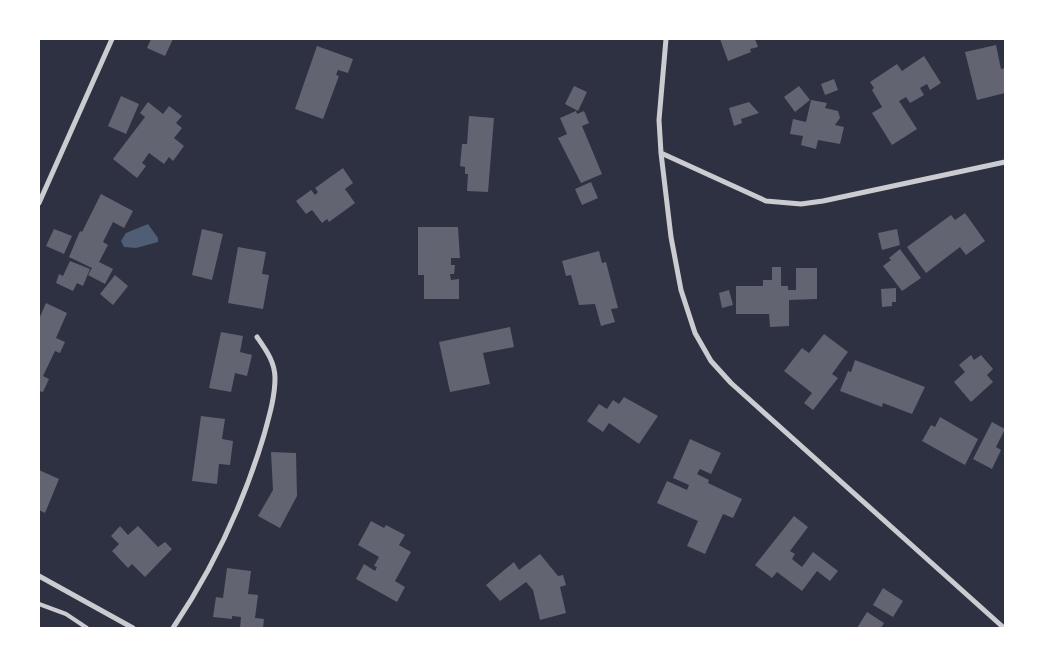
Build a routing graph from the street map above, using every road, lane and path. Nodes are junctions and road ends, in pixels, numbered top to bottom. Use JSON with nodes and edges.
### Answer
{"nodes":[{"id":1,"x":112,"y":39,"type":"edge"},
{"id":2,"x":666,"y":39,"type":"edge"},
{"id":3,"x":660,"y":153,"type":"junction"},
{"id":4,"x":1005,"y":162,"type":"edge"},
{"id":5,"x":39,"y":203,"type":"edge"},
{"id":6,"x":257,"y":337,"type":"dead end"},
{"id":7,"x":39,"y":576,"type":"edge"},
{"id":8,"x":39,"y":604,"type":"edge"},
{"id":9,"x":87,"y":628,"type":"edge"},
{"id":10,"x":133,"y":628,"type":"edge"},
{"id":11,"x":173,"y":628,"type":"edge"},
{"id":12,"x":1004,"y":628,"type":"edge"}],
"edges":[{"from":1,"to":5,"type":"street"},
{"from":2,"to":3,"type":"street"},
{"from":3,"to":4,"type":"street"},
{"from":3,"to":12,"type":"street"},
{"from":6,"to":11,"type":"street"},
{"from":7,"to":10,"type":"street"},
{"from":8,"to":9,"type":"lane"}]}
